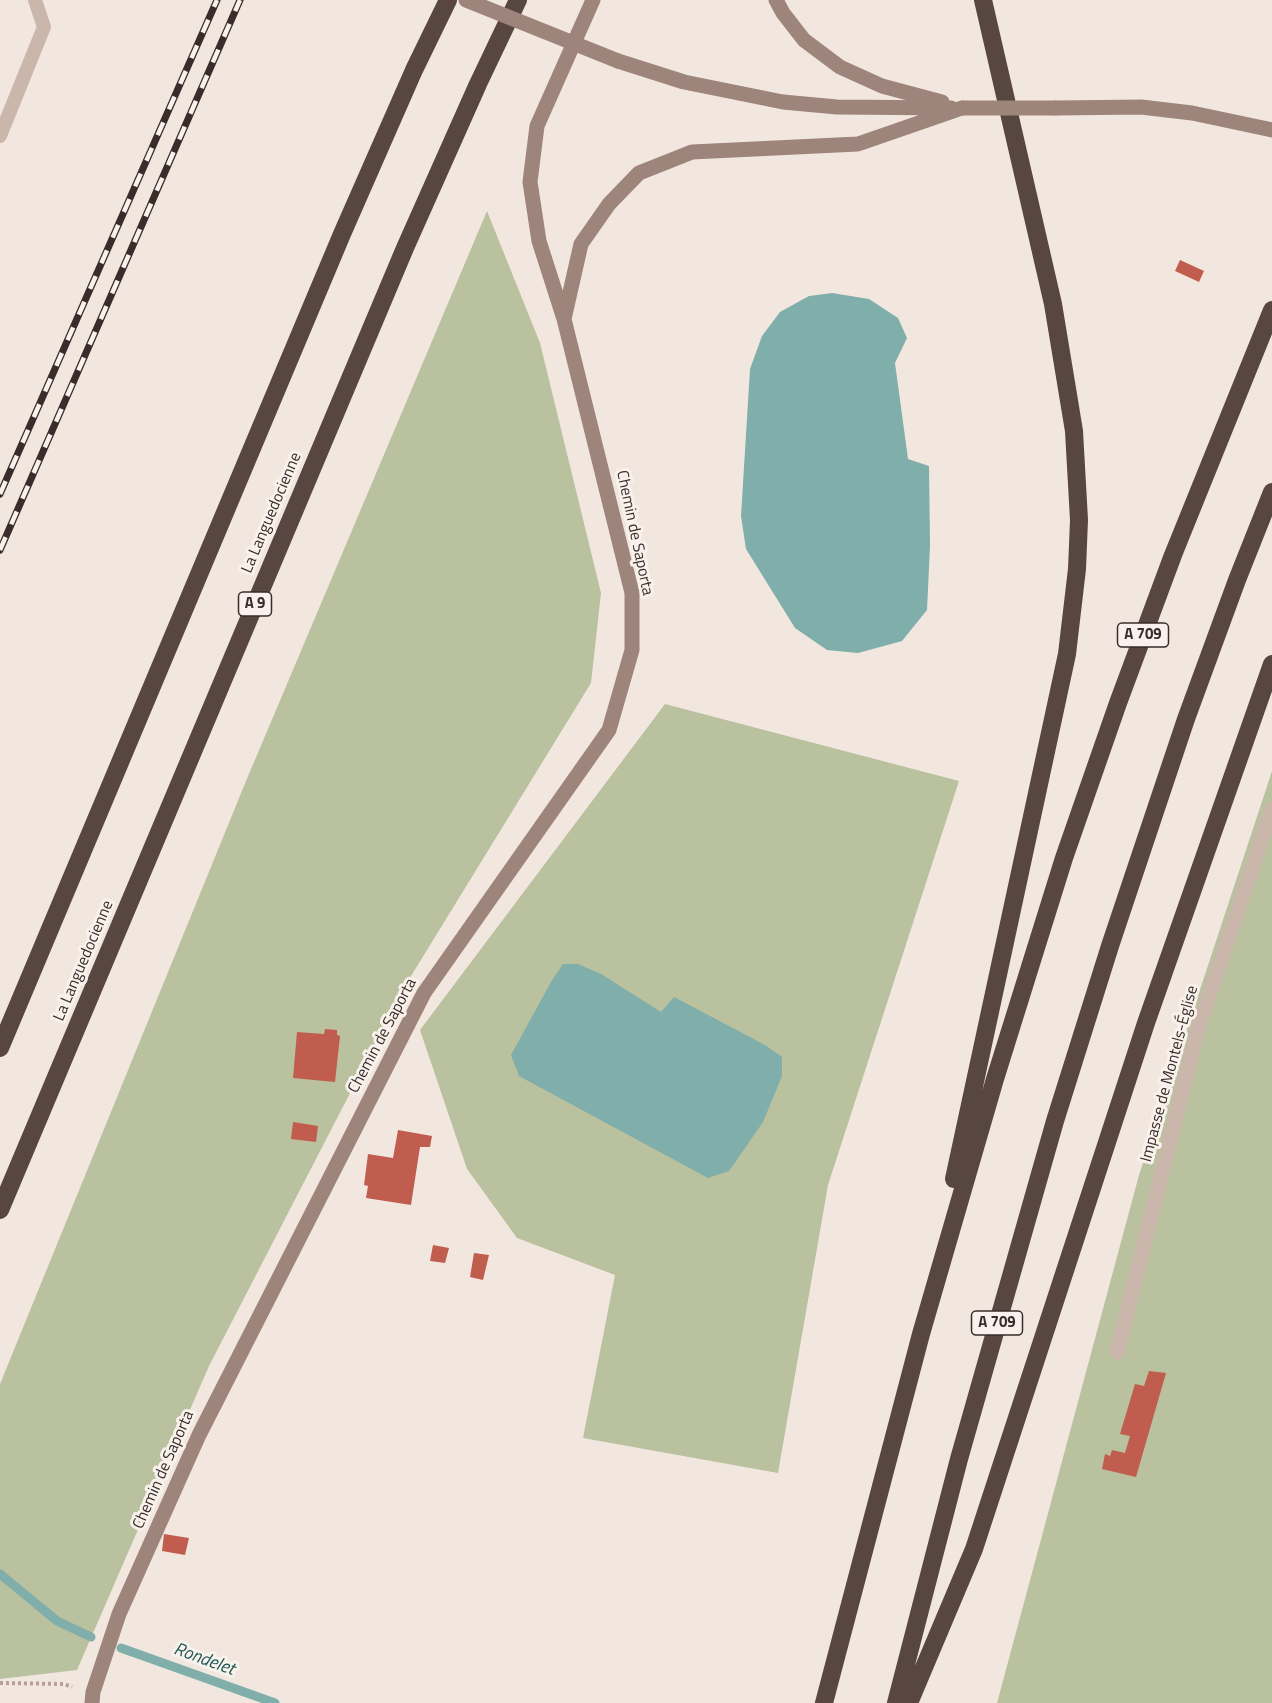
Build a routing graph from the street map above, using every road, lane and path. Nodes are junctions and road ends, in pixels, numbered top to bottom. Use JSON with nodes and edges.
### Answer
{"nodes":[{"id":1,"x":35,"y":0,"type":"edge"},
{"id":2,"x":448,"y":0,"type":"edge"},
{"id":3,"x":466,"y":0,"type":"edge"},
{"id":4,"x":518,"y":0,"type":"edge"},
{"id":5,"x":593,"y":0,"type":"edge"},
{"id":6,"x":776,"y":0,"type":"edge"},
{"id":7,"x":983,"y":0,"type":"edge"},
{"id":8,"x":962,"y":108,"type":"junction"},
{"id":9,"x":1265,"y":128,"type":"edge"},
{"id":10,"x":0,"y":136,"type":"edge"},
{"id":11,"x":1272,"y":310,"type":"edge"},
{"id":12,"x":564,"y":319,"type":"junction"},
{"id":13,"x":1272,"y":492,"type":"edge"},
{"id":14,"x":1272,"y":664,"type":"edge"},
{"id":15,"x":1272,"y":809,"type":"edge"},
{"id":16,"x":0,"y":1048,"type":"edge"},
{"id":17,"x":0,"y":1210,"type":"edge"},
{"id":18,"x":921,"y":1334,"type":"junction"},
{"id":19,"x":1117,"y":1352,"type":"dead end"},
{"id":20,"x":0,"y":1683,"type":"edge"},
{"id":21,"x":92,"y":1698,"type":"edge"},
{"id":22,"x":824,"y":1703,"type":"edge"},
{"id":23,"x":896,"y":1703,"type":"edge"},
{"id":24,"x":909,"y":1703,"type":"edge"}],
"edges":[{"from":1,"to":10,"type":"lane"},
{"from":2,"to":16,"type":"highway"},
{"from":3,"to":8,"type":"street","bridge":true},
{"from":4,"to":17,"type":"highway","name":"La Languedocienne","number":"A 9"},
{"from":5,"to":12,"type":"street","name":"Chemin de Saporta"},
{"from":6,"to":8,"type":"street"},
{"from":7,"to":18,"type":"highway"},
{"from":8,"to":9,"type":"street","bridge":true},
{"from":8,"to":12,"type":"street"},
{"from":11,"to":18,"type":"highway","number":"A 709"},
{"from":12,"to":21,"type":"street","name":"Chemin de Saporta"},
{"from":13,"to":23,"type":"highway","number":"A 709"},
{"from":14,"to":24,"type":"highway"},
{"from":15,"to":19,"type":"street","name":"Impasse de Montels-Église"},
{"from":18,"to":22,"type":"highway","number":"A 709"},
{"from":20,"to":21,"type":"path"}]}
